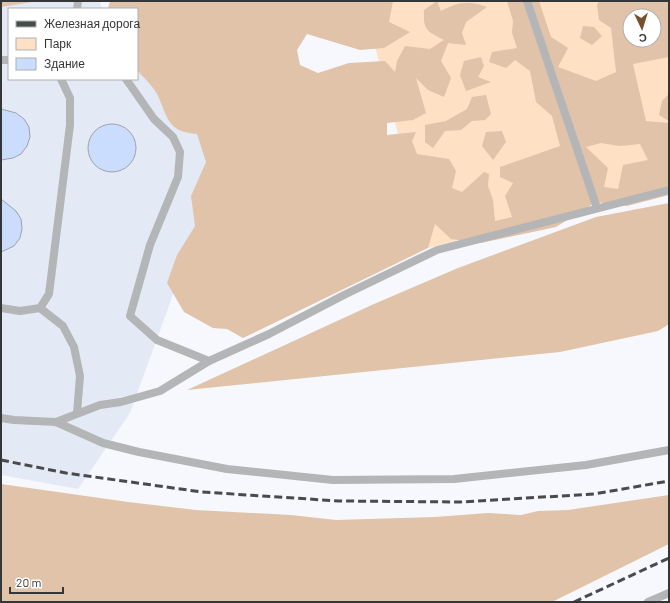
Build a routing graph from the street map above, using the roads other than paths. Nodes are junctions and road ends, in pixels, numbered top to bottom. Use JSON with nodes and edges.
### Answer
{"nodes":[{"id":1,"x":527,"y":1,"type":"edge"},
{"id":2,"x":61,"y":80,"type":"edge"},
{"id":3,"x":127,"y":80,"type":"edge"},
{"id":4,"x":669,"y":190,"type":"edge"},
{"id":5,"x":597,"y":208,"type":"junction"},
{"id":6,"x":1,"y":308,"type":"edge"},
{"id":7,"x":40,"y":308,"type":"junction"},
{"id":8,"x":209,"y":361,"type":"junction"},
{"id":9,"x":77,"y":413,"type":"junction"},
{"id":10,"x":1,"y":418,"type":"edge"},
{"id":11,"x":56,"y":422,"type":"junction"},
{"id":12,"x":669,"y":450,"type":"edge"},
{"id":13,"x":669,"y":593,"type":"edge"},
{"id":14,"x":648,"y":602,"type":"edge"}],
"edges":[{"from":1,"to":5,"type":"lane"},
{"from":2,"to":7,"type":"lane"},
{"from":3,"to":8,"type":"lane"},
{"from":4,"to":5,"type":"lane"},
{"from":5,"to":8,"type":"lane"},
{"from":6,"to":7,"type":"lane"},
{"from":7,"to":9,"type":"lane"},
{"from":8,"to":9,"type":"lane"},
{"from":9,"to":11,"type":"lane"},
{"from":10,"to":11,"type":"lane"},
{"from":11,"to":12,"type":"lane"},
{"from":13,"to":14,"type":"lane"}]}
